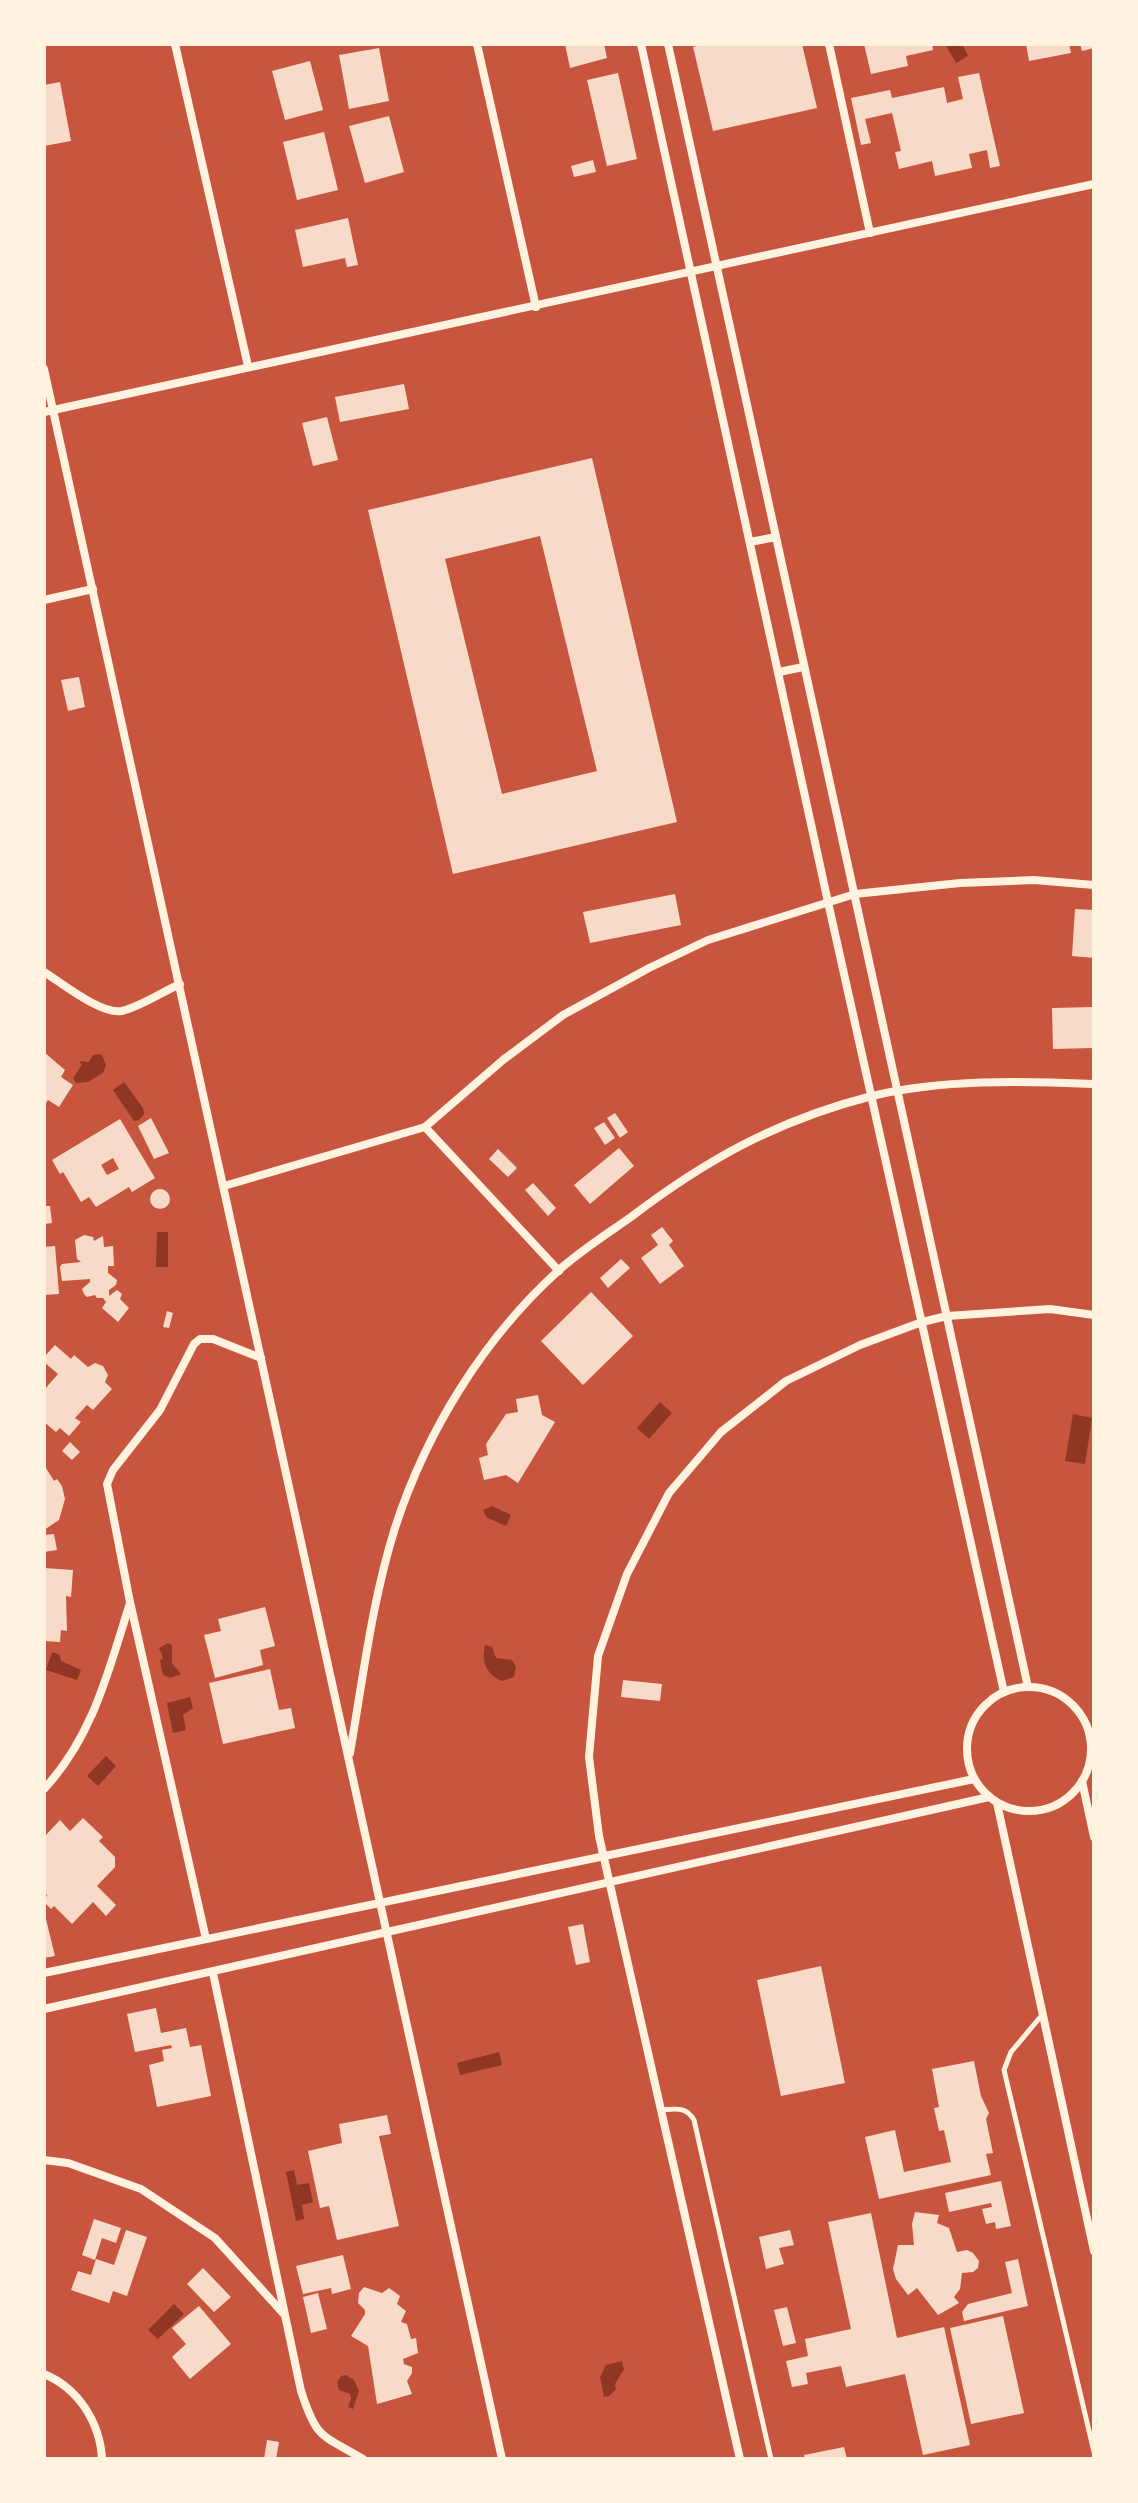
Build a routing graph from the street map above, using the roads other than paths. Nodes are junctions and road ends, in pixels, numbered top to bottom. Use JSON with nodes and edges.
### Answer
{"nodes":[{"id":1,"x":175,"y":44,"type":"edge"},
{"id":2,"x":477,"y":44,"type":"edge"},
{"id":3,"x":641,"y":44,"type":"edge"},
{"id":4,"x":668,"y":44,"type":"edge"},
{"id":5,"x":829,"y":44,"type":"edge"},
{"id":6,"x":1094,"y":184,"type":"edge"},
{"id":7,"x":870,"y":233,"type":"junction"},
{"id":8,"x":717,"y":265,"type":"junction"},
{"id":9,"x":692,"y":273,"type":"junction"},
{"id":10,"x":536,"y":307,"type":"junction"},
{"id":11,"x":248,"y":366,"type":"junction"},
{"id":12,"x":44,"y":369,"type":"edge"},
{"id":13,"x":49,"y":411,"type":"edge"},
{"id":14,"x":776,"y":537,"type":"junction"},
{"id":15,"x":750,"y":542,"type":"junction"},
{"id":16,"x":93,"y":589,"type":"junction"},
{"id":17,"x":44,"y":600,"type":"edge"},
{"id":18,"x":803,"y":667,"type":"junction"},
{"id":19,"x":779,"y":672,"type":"junction"},
{"id":20,"x":1094,"y":885,"type":"edge"},
{"id":21,"x":855,"y":894,"type":"junction"},
{"id":22,"x":828,"y":902,"type":"junction"},
{"id":23,"x":44,"y":972,"type":"edge"},
{"id":24,"x":180,"y":984,"type":"junction"},
{"id":25,"x":1094,"y":1084,"type":"edge"},
{"id":26,"x":899,"y":1091,"type":"junction"},
{"id":27,"x":872,"y":1096,"type":"junction"},
{"id":28,"x":425,"y":1127,"type":"junction"},
{"id":29,"x":224,"y":1186,"type":"junction"},
{"id":30,"x":559,"y":1271,"type":"junction"},
{"id":31,"x":1094,"y":1315,"type":"edge"},
{"id":32,"x":947,"y":1316,"type":"junction"},
{"id":33,"x":922,"y":1322,"type":"junction"},
{"id":34,"x":261,"y":1358,"type":"junction"},
{"id":35,"x":130,"y":1602,"type":"junction"},
{"id":36,"x":1028,"y":1687,"type":"junction"},
{"id":37,"x":1004,"y":1692,"type":"junction"},
{"id":38,"x":1091,"y":1736,"type":"edge"},
{"id":39,"x":349,"y":1759,"type":"junction"},
{"id":40,"x":1087,"y":1775,"type":"edge"},
{"id":41,"x":974,"y":1779,"type":"junction"},
{"id":42,"x":44,"y":1789,"type":"edge"},
{"id":43,"x":993,"y":1800,"type":"junction"},
{"id":44,"x":1094,"y":1837,"type":"edge"},
{"id":45,"x":604,"y":1858,"type":"junction"},
{"id":46,"x":610,"y":1883,"type":"junction"},
{"id":47,"x":380,"y":1903,"type":"junction"},
{"id":48,"x":388,"y":1932,"type":"junction"},
{"id":49,"x":206,"y":1939,"type":"junction"},
{"id":50,"x":44,"y":1973,"type":"edge"},
{"id":51,"x":213,"y":1973,"type":"junction"},
{"id":52,"x":44,"y":2009,"type":"edge"},
{"id":53,"x":1043,"y":2015,"type":"junction"},
{"id":54,"x":661,"y":2110,"type":"junction"},
{"id":55,"x":44,"y":2160,"type":"edge"},
{"id":56,"x":1094,"y":2251,"type":"edge"},
{"id":57,"x":285,"y":2315,"type":"junction"},
{"id":58,"x":44,"y":2374,"type":"edge"},
{"id":59,"x":1094,"y":2452,"type":"edge"},
{"id":60,"x":102,"y":2459,"type":"edge"},
{"id":61,"x":363,"y":2459,"type":"edge"},
{"id":62,"x":502,"y":2459,"type":"edge"},
{"id":63,"x":740,"y":2459,"type":"edge"},
{"id":64,"x":771,"y":2459,"type":"edge"}],
"edges":[{"from":1,"to":11,"type":"street"},
{"from":2,"to":10,"type":"street"},
{"from":3,"to":9,"type":"street"},
{"from":4,"to":8,"type":"street"},
{"from":5,"to":7,"type":"street"},
{"from":6,"to":7,"type":"street"},
{"from":7,"to":8,"type":"street"},
{"from":8,"to":9,"type":"street"},
{"from":8,"to":14,"type":"street"},
{"from":9,"to":10,"type":"street"},
{"from":9,"to":15,"type":"street"},
{"from":10,"to":11,"type":"street"},
{"from":11,"to":13,"type":"street"},
{"from":12,"to":13,"type":"street"},
{"from":13,"to":16,"type":"street"},
{"from":14,"to":15,"type":"street"},
{"from":14,"to":18,"type":"street"},
{"from":15,"to":19,"type":"street"},
{"from":16,"to":17,"type":"street"},
{"from":16,"to":24,"type":"street"},
{"from":18,"to":19,"type":"street"},
{"from":18,"to":21,"type":"street"},
{"from":19,"to":22,"type":"street"},
{"from":20,"to":21,"type":"street"},
{"from":21,"to":22,"type":"street"},
{"from":21,"to":26,"type":"street"},
{"from":22,"to":27,"type":"street"},
{"from":22,"to":28,"type":"street"},
{"from":23,"to":24,"type":"street"},
{"from":24,"to":29,"type":"street"},
{"from":25,"to":26,"type":"street"},
{"from":26,"to":27,"type":"street"},
{"from":26,"to":32,"type":"street"},
{"from":27,"to":30,"type":"street"},
{"from":27,"to":33,"type":"street"},
{"from":28,"to":29,"type":"street"},
{"from":28,"to":30,"type":"street"},
{"from":29,"to":34,"type":"street"},
{"from":30,"to":39,"type":"street"},
{"from":31,"to":32,"type":"street"},
{"from":32,"to":33,"type":"street"},
{"from":32,"to":36,"type":"street"},
{"from":33,"to":37,"type":"street"},
{"from":33,"to":45,"type":"street"},
{"from":34,"to":35,"type":"street"},
{"from":34,"to":39,"type":"street"},
{"from":35,"to":42,"type":"street"},
{"from":35,"to":49,"type":"street"},
{"from":36,"to":37,"type":"street"},
{"from":36,"to":38,"type":"street"},
{"from":37,"to":41,"type":"street"},
{"from":38,"to":40,"type":"street"},
{"from":39,"to":47,"type":"street"},
{"from":40,"to":43,"type":"street"},
{"from":40,"to":44,"type":"street"},
{"from":41,"to":43,"type":"street"},
{"from":41,"to":45,"type":"street"},
{"from":43,"to":46,"type":"street"},
{"from":43,"to":53,"type":"street"},
{"from":45,"to":46,"type":"street"},
{"from":45,"to":47,"type":"street"},
{"from":46,"to":48,"type":"street"},
{"from":46,"to":54,"type":"street"},
{"from":47,"to":48,"type":"street"},
{"from":47,"to":49,"type":"street"},
{"from":48,"to":51,"type":"street"},
{"from":48,"to":62,"type":"street"},
{"from":49,"to":50,"type":"street"},
{"from":51,"to":52,"type":"street"},
{"from":51,"to":57,"type":"street"},
{"from":53,"to":56,"type":"street"},
{"from":53,"to":59,"type":"lane"},
{"from":54,"to":63,"type":"street"},
{"from":54,"to":64,"type":"lane"},
{"from":55,"to":57,"type":"street"},
{"from":57,"to":61,"type":"street"},
{"from":58,"to":60,"type":"street"}]}
